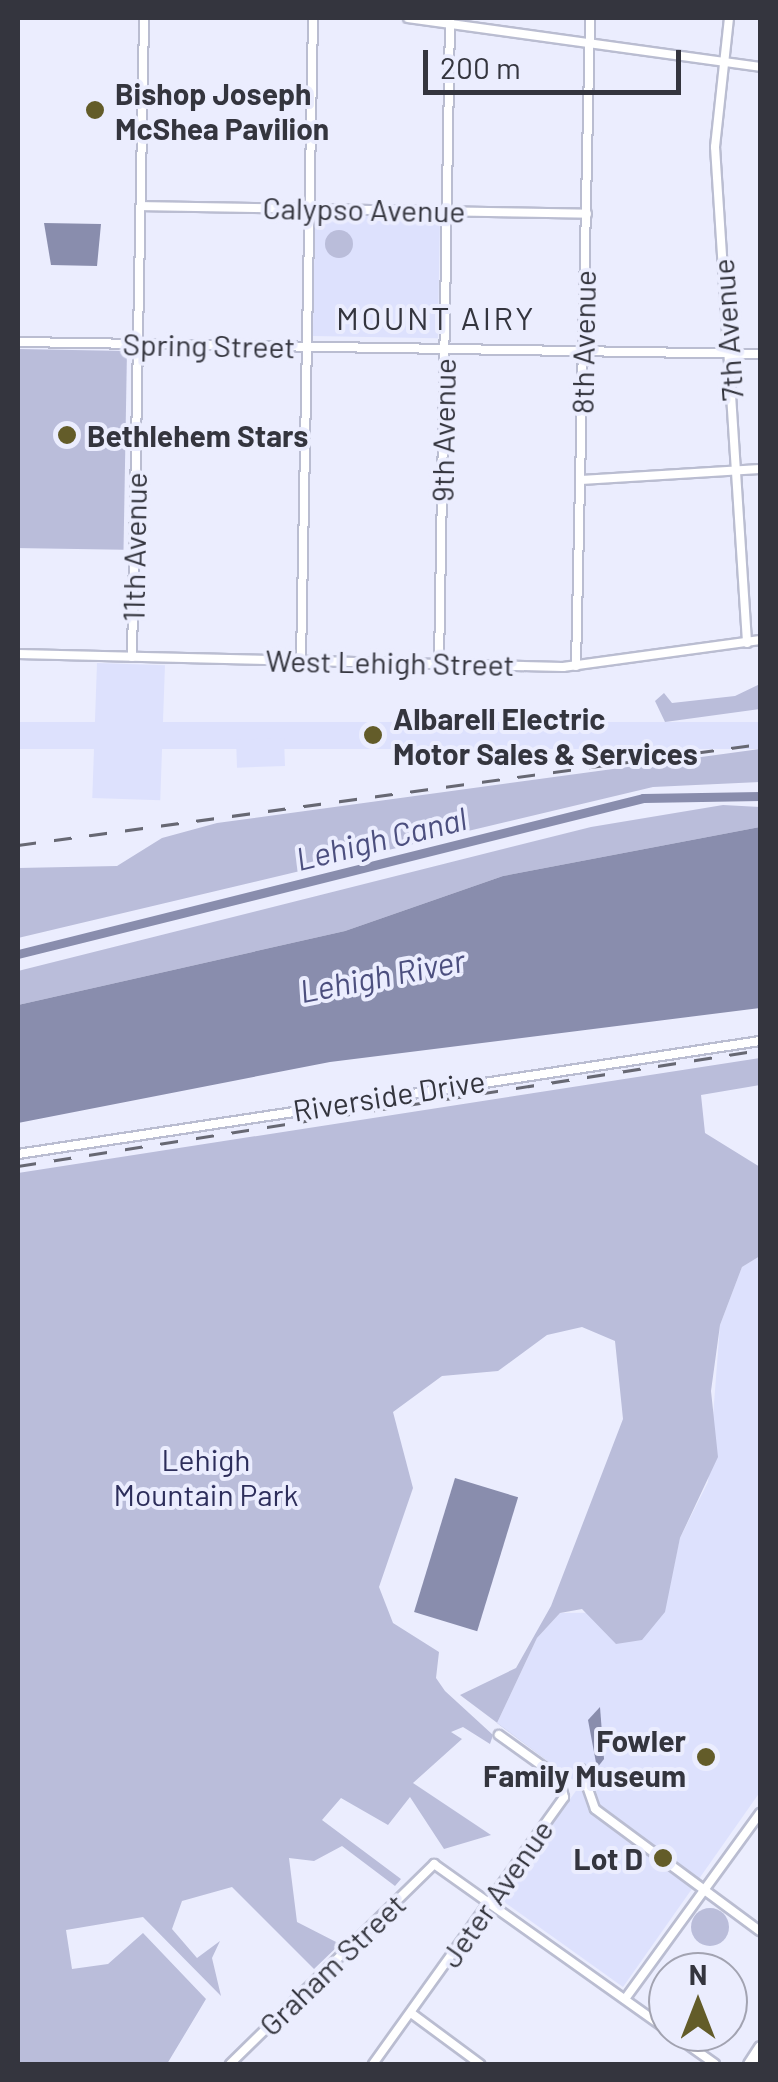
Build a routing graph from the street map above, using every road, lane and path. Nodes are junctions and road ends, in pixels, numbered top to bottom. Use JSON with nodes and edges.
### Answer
{"nodes":[{"id":1,"x":144,"y":18,"type":"edge"},
{"id":2,"x":313,"y":18,"type":"edge"},
{"id":3,"x":408,"y":18,"type":"edge"},
{"id":4,"x":590,"y":18,"type":"edge"},
{"id":5,"x":729,"y":18,"type":"edge"},
{"id":6,"x":450,"y":20,"type":"edge"},
{"id":7,"x":589,"y":41,"type":"junction"},
{"id":8,"x":728,"y":63,"type":"junction"},
{"id":9,"x":760,"y":67,"type":"edge"},
{"id":10,"x":141,"y":206,"type":"junction"},
{"id":11,"x":310,"y":208,"type":"junction"},
{"id":12,"x":447,"y":210,"type":"junction"},
{"id":13,"x":587,"y":214,"type":"junction"},
{"id":14,"x":18,"y":342,"type":"edge"},
{"id":15,"x":139,"y":344,"type":"junction"},
{"id":16,"x":307,"y":347,"type":"junction"},
{"id":17,"x":444,"y":349,"type":"junction"},
{"id":18,"x":584,"y":353,"type":"junction"},
{"id":19,"x":760,"y":354,"type":"edge"},
{"id":20,"x":730,"y":356,"type":"junction"},
{"id":21,"x":760,"y":469,"type":"edge"},
{"id":22,"x":736,"y":470,"type":"junction"},
{"id":23,"x":580,"y":480,"type":"junction"},
{"id":24,"x":760,"y":640,"type":"edge"},
{"id":25,"x":747,"y":643,"type":"junction"},
{"id":26,"x":18,"y":654,"type":"edge"},
{"id":27,"x":132,"y":656,"type":"junction"},
{"id":28,"x":301,"y":660,"type":"junction"},
{"id":29,"x":439,"y":663,"type":"junction"},
{"id":30,"x":576,"y":666,"type":"junction"},
{"id":31,"x":760,"y":1040,"type":"edge"},
{"id":32,"x":18,"y":1154,"type":"edge"},
{"id":33,"x":500,"y":1735,"type":"dead end"},
{"id":34,"x":581,"y":1769,"type":"dead end"},
{"id":35,"x":760,"y":1813,"type":"edge"},
{"id":36,"x":705,"y":1892,"type":"junction"},
{"id":37,"x":490,"y":1903,"type":"junction"},
{"id":38,"x":760,"y":1931,"type":"edge"},
{"id":39,"x":625,"y":1999,"type":"junction"},
{"id":40,"x":411,"y":2013,"type":"junction"},
{"id":41,"x":648,"y":2016,"type":"edge"},
{"id":42,"x":760,"y":2048,"type":"edge"},
{"id":43,"x":230,"y":2064,"type":"edge"},
{"id":44,"x":373,"y":2064,"type":"edge"},
{"id":45,"x":480,"y":2064,"type":"edge"},
{"id":46,"x":749,"y":2064,"type":"edge"}],
"edges":[{"from":1,"to":10,"type":"street","name":"11th Avenue"},
{"from":2,"to":11,"type":"street"},
{"from":3,"to":6,"type":"street"},
{"from":4,"to":7,"type":"street","name":"8th Avenue"},
{"from":5,"to":8,"type":"street","name":"7th Avenue"},
{"from":6,"to":7,"type":"street"},
{"from":6,"to":12,"type":"street","name":"9th Avenue"},
{"from":7,"to":8,"type":"street"},
{"from":7,"to":13,"type":"street","name":"8th Avenue"},
{"from":8,"to":9,"type":"street"},
{"from":8,"to":20,"type":"street","name":"7th Avenue"},
{"from":10,"to":11,"type":"street","name":"Calypso Avenue"},
{"from":10,"to":15,"type":"street","name":"11th Avenue"},
{"from":11,"to":12,"type":"street","name":"Calypso Avenue"},
{"from":11,"to":16,"type":"street"},
{"from":12,"to":13,"type":"street","name":"Calypso Avenue"},
{"from":12,"to":17,"type":"street","name":"9th Avenue"},
{"from":13,"to":18,"type":"street","name":"8th Avenue"},
{"from":14,"to":15,"type":"street","name":"Spring Street"},
{"from":15,"to":16,"type":"street","name":"Spring Street"},
{"from":15,"to":27,"type":"street","name":"11th Avenue"},
{"from":16,"to":17,"type":"street","name":"Spring Street"},
{"from":16,"to":28,"type":"street"},
{"from":17,"to":18,"type":"street","name":"Spring Street"},
{"from":17,"to":29,"type":"street","name":"9th Avenue"},
{"from":18,"to":20,"type":"street","name":"Spring Street"},
{"from":18,"to":23,"type":"street","name":"8th Avenue"},
{"from":19,"to":20,"type":"street","name":"Spring Street"},
{"from":20,"to":22,"type":"street","name":"7th Avenue"},
{"from":21,"to":22,"type":"street"},
{"from":22,"to":23,"type":"street"},
{"from":22,"to":25,"type":"street","name":"7th Avenue"},
{"from":23,"to":30,"type":"street","name":"8th Avenue"},
{"from":24,"to":25,"type":"street","name":"West Lehigh Street"},
{"from":25,"to":30,"type":"street","name":"West Lehigh Street"},
{"from":26,"to":27,"type":"street","name":"West Lehigh Street"},
{"from":27,"to":28,"type":"street","name":"West Lehigh Street"},
{"from":28,"to":29,"type":"street","name":"West Lehigh Street"},
{"from":29,"to":30,"type":"street","name":"West Lehigh Street"},
{"from":31,"to":32,"type":"street","name":"Riverside Drive"},
{"from":33,"to":37,"type":"street","name":"Jeter Avenue"},
{"from":34,"to":36,"type":"street"},
{"from":35,"to":36,"type":"street"},
{"from":36,"to":38,"type":"street"},
{"from":36,"to":39,"type":"street"},
{"from":37,"to":39,"type":"street"},
{"from":37,"to":40,"type":"street","name":"Jeter Avenue"},
{"from":37,"to":43,"type":"street","name":"Graham Street"},
{"from":39,"to":41,"type":"street"},
{"from":40,"to":44,"type":"street","name":"Jeter Avenue"},
{"from":40,"to":45,"type":"street"},
{"from":42,"to":46,"type":"main road"}]}
